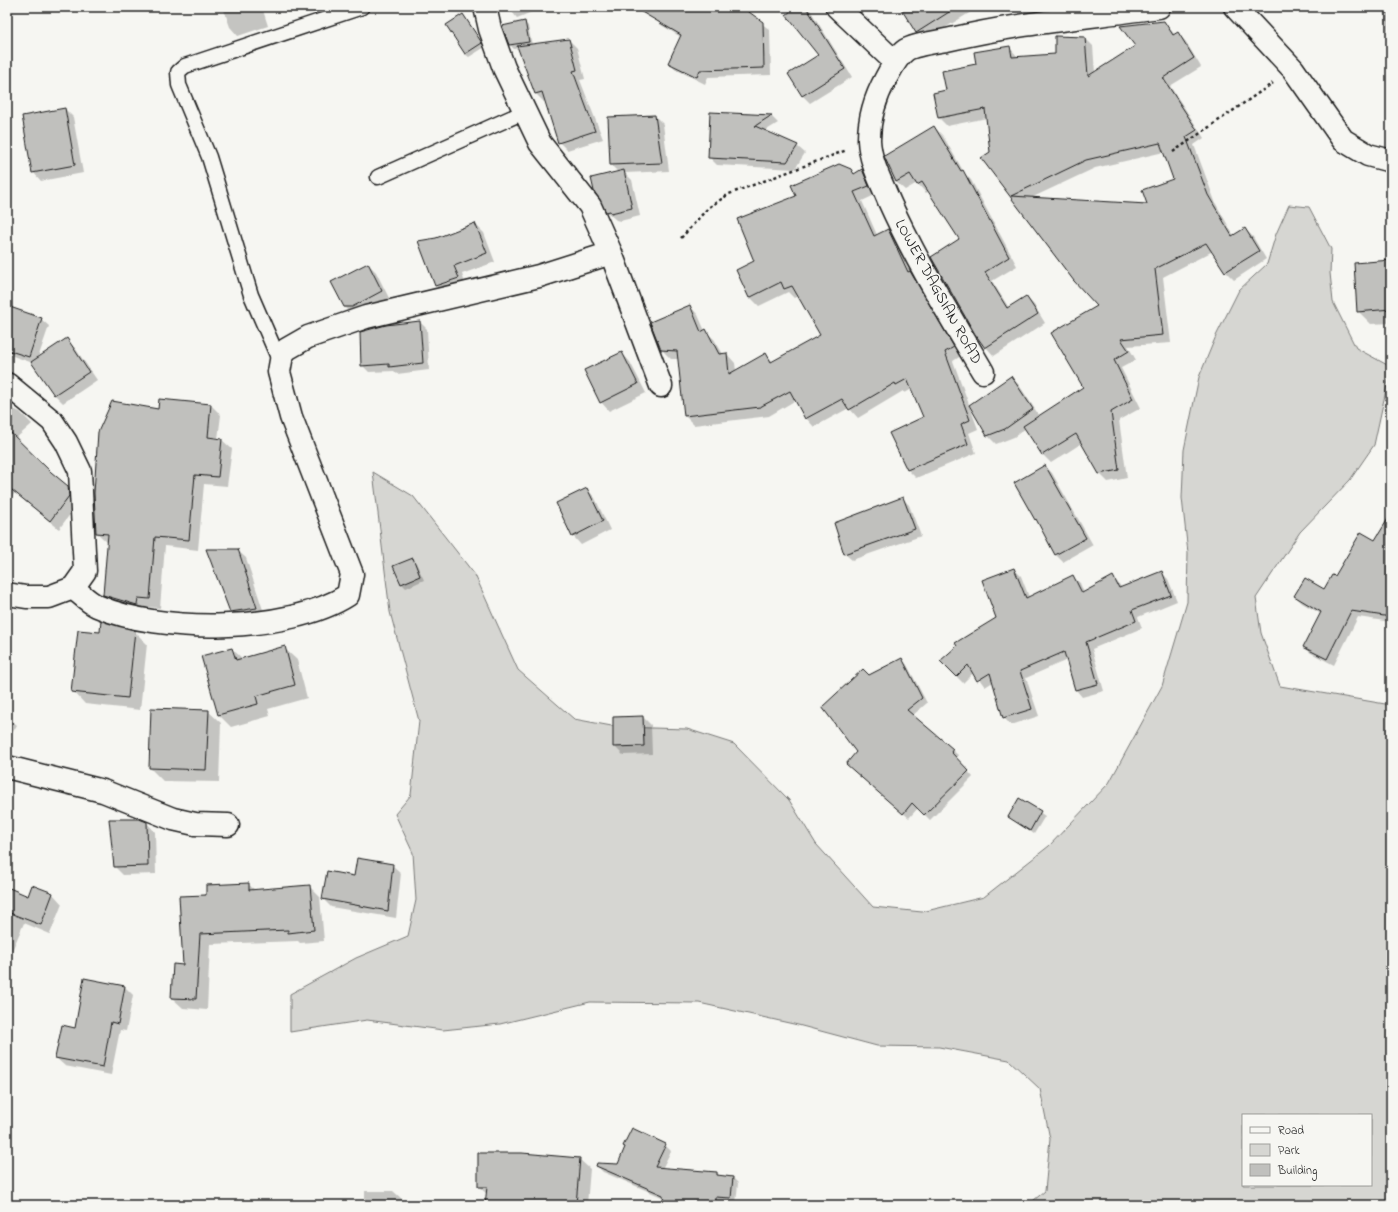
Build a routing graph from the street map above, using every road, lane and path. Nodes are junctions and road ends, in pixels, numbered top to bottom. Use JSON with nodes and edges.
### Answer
{"nodes":[{"id":1,"x":362,"y":7,"type":"edge"},
{"id":2,"x":485,"y":7,"type":"edge"},
{"id":3,"x":837,"y":7,"type":"edge"},
{"id":4,"x":1159,"y":7,"type":"edge"},
{"id":5,"x":1235,"y":7,"type":"edge"},
{"id":6,"x":895,"y":62,"type":"junction"},
{"id":7,"x":1293,"y":69,"type":"junction"},
{"id":8,"x":524,"y":112,"type":"junction"},
{"id":9,"x":869,"y":141,"type":"junction"},
{"id":10,"x":1173,"y":152,"type":"dead end"},
{"id":11,"x":1391,"y":161,"type":"edge"},
{"id":12,"x":378,"y":177,"type":"dead end"},
{"id":13,"x":681,"y":238,"type":"dead end"},
{"id":14,"x":611,"y":253,"type":"junction"},
{"id":15,"x":280,"y":362,"type":"junction"},
{"id":16,"x":983,"y":372,"type":"dead end"},
{"id":17,"x":7,"y":384,"type":"edge"},
{"id":18,"x":661,"y":386,"type":"dead end"},
{"id":19,"x":73,"y":588,"type":"junction"},
{"id":20,"x":7,"y":594,"type":"edge"},
{"id":21,"x":7,"y":767,"type":"edge"},
{"id":22,"x":228,"y":825,"type":"dead end"}],
"edges":[{"from":1,"to":15,"type":"lane"},
{"from":2,"to":8,"type":"street"},
{"from":3,"to":6,"type":"street"},
{"from":4,"to":6,"type":"street","name":"LOWER DAGSIAN ROAD"},
{"from":5,"to":7,"type":"street"},
{"from":6,"to":9,"type":"street","name":"LOWER DAGSIAN ROAD"},
{"from":7,"to":10,"type":"path"},
{"from":7,"to":11,"type":"street"},
{"from":8,"to":12,"type":"lane"},
{"from":8,"to":14,"type":"street"},
{"from":9,"to":13,"type":"path"},
{"from":9,"to":16,"type":"street","name":"LOWER DAGSIAN ROAD"},
{"from":14,"to":15,"type":"street"},
{"from":14,"to":18,"type":"street"},
{"from":15,"to":19,"type":"street"},
{"from":17,"to":19,"type":"street"},
{"from":19,"to":20,"type":"street"},
{"from":21,"to":22,"type":"street"}]}
